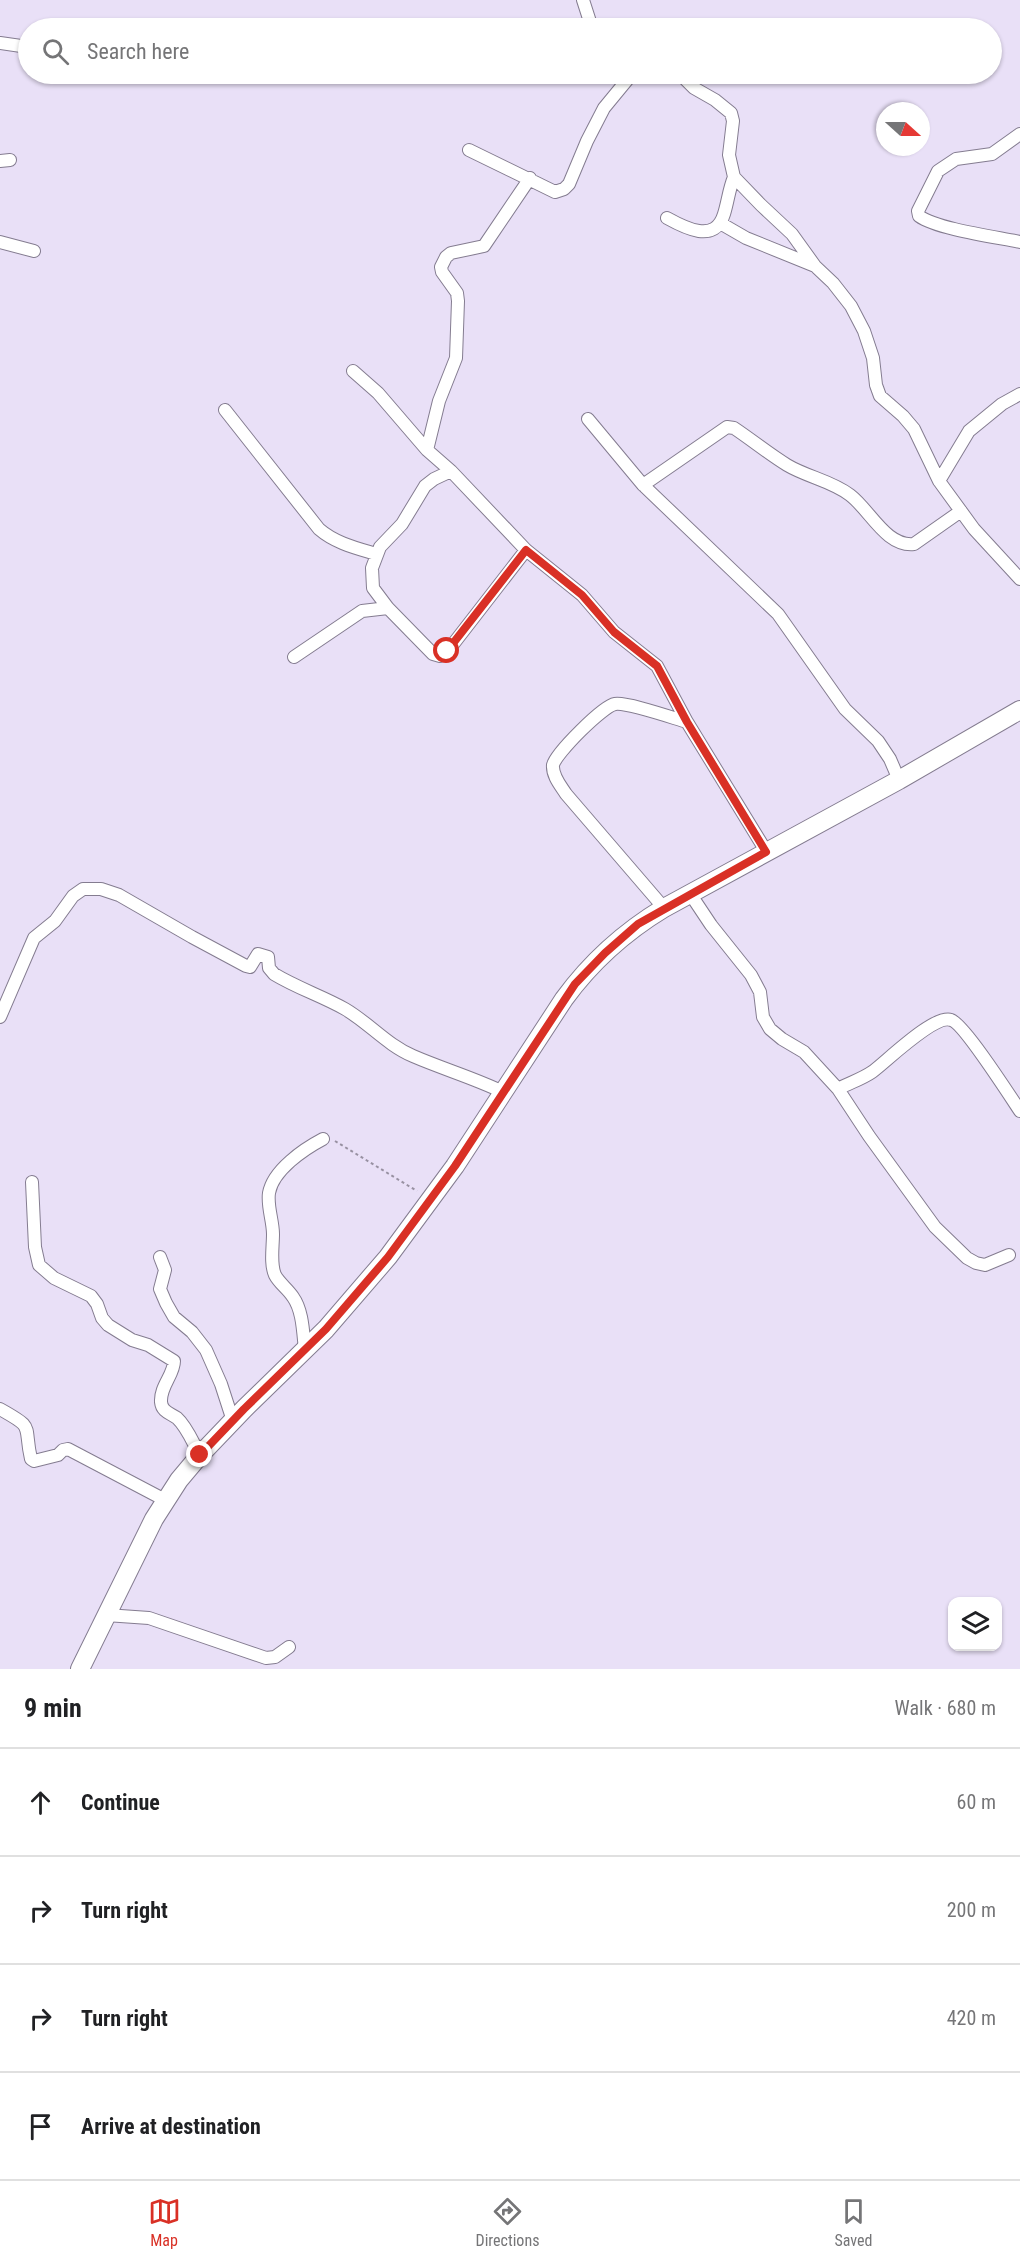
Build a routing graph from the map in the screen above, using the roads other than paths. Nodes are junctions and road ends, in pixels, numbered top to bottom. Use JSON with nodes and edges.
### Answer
{"nodes":[{"id":1,"x":583,"y":0,"type":"edge"},
{"id":2,"x":589,"y":18,"type":"edge"},
{"id":3,"x":0,"y":43,"type":"edge"},
{"id":4,"x":18,"y":46,"type":"edge"},
{"id":5,"x":624,"y":84,"type":"edge"},
{"id":6,"x":690,"y":84,"type":"edge"},
{"id":7,"x":1020,"y":134,"type":"edge"},
{"id":8,"x":469,"y":150,"type":"dead end"},
{"id":9,"x":734,"y":177,"type":"junction"},
{"id":10,"x":530,"y":178,"type":"junction"},
{"id":11,"x":668,"y":218,"type":"dead end"},
{"id":12,"x":720,"y":223,"type":"junction"},
{"id":13,"x":1020,"y":242,"type":"edge"},
{"id":14,"x":0,"y":243,"type":"edge"},
{"id":15,"x":34,"y":251,"type":"dead end"},
{"id":16,"x":815,"y":266,"type":"junction"},
{"id":17,"x":353,"y":371,"type":"dead end"},
{"id":18,"x":1020,"y":394,"type":"edge"},
{"id":19,"x":225,"y":410,"type":"dead end"},
{"id":20,"x":588,"y":419,"type":"dead end"},
{"id":21,"x":427,"y":450,"type":"junction"},
{"id":22,"x":451,"y":471,"type":"junction"},
{"id":23,"x":939,"y":481,"type":"junction"},
{"id":24,"x":643,"y":485,"type":"junction"},
{"id":25,"x":961,"y":511,"type":"junction"},
{"id":26,"x":526,"y":550,"type":"junction"},
{"id":27,"x":376,"y":554,"type":"junction"},
{"id":28,"x":1020,"y":579,"type":"edge"},
{"id":29,"x":373,"y":588,"type":"junction"},
{"id":30,"x":388,"y":608,"type":"junction"},
{"id":31,"x":362,"y":611,"type":"junction"},
{"id":32,"x":294,"y":657,"type":"dead end"},
{"id":33,"x":1020,"y":710,"type":"edge"},
{"id":34,"x":687,"y":722,"type":"junction"},
{"id":35,"x":899,"y":780,"type":"junction"},
{"id":36,"x":766,"y":852,"type":"junction"},
{"id":37,"x":691,"y":895,"type":"junction"},
{"id":38,"x":664,"y":908,"type":"junction"},
{"id":39,"x":0,"y":1017,"type":"edge"},
{"id":40,"x":838,"y":1089,"type":"junction"},
{"id":41,"x":503,"y":1092,"type":"junction"},
{"id":42,"x":1020,"y":1111,"type":"edge"},
{"id":43,"x":323,"y":1139,"type":"road end"},
{"id":44,"x":32,"y":1182,"type":"dead end"},
{"id":45,"x":1009,"y":1255,"type":"dead end"},
{"id":46,"x":160,"y":1257,"type":"dead end"},
{"id":47,"x":305,"y":1350,"type":"junction"},
{"id":48,"x":0,"y":1409,"type":"edge"},
{"id":49,"x":233,"y":1421,"type":"junction"},
{"id":50,"x":200,"y":1455,"type":"junction"},
{"id":51,"x":165,"y":1500,"type":"junction"},
{"id":52,"x":106,"y":1615,"type":"junction"},
{"id":53,"x":289,"y":1647,"type":"dead end"},
{"id":54,"x":80,"y":1669,"type":"edge"}],
"edges":[{"from":1,"to":2,"type":"street"},
{"from":3,"to":4,"type":"street"},
{"from":5,"to":10,"type":"street"},
{"from":6,"to":9,"type":"street"},
{"from":7,"to":13,"type":"street"},
{"from":8,"to":10,"type":"street"},
{"from":9,"to":12,"type":"street"},
{"from":9,"to":16,"type":"street"},
{"from":10,"to":21,"type":"street"},
{"from":11,"to":12,"type":"street"},
{"from":12,"to":16,"type":"street"},
{"from":14,"to":15,"type":"street"},
{"from":16,"to":23,"type":"street"},
{"from":17,"to":21,"type":"street"},
{"from":18,"to":23,"type":"street"},
{"from":19,"to":27,"type":"street"},
{"from":20,"to":24,"type":"street"},
{"from":21,"to":22,"type":"street"},
{"from":22,"to":26,"type":"street"},
{"from":22,"to":27,"type":"street"},
{"from":23,"to":25,"type":"street"},
{"from":24,"to":25,"type":"street"},
{"from":24,"to":35,"type":"street"},
{"from":25,"to":28,"type":"street"},
{"from":26,"to":30,"type":"street"},
{"from":26,"to":34,"type":"street"},
{"from":27,"to":29,"type":"street"},
{"from":29,"to":30,"type":"street"},
{"from":29,"to":31,"type":"street"},
{"from":30,"to":31,"type":"street"},
{"from":31,"to":32,"type":"street"},
{"from":33,"to":35,"type":"street"},
{"from":34,"to":36,"type":"street"},
{"from":34,"to":38,"type":"street"},
{"from":35,"to":36,"type":"street"},
{"from":36,"to":37,"type":"street"},
{"from":37,"to":38,"type":"street"},
{"from":37,"to":40,"type":"street"},
{"from":38,"to":41,"type":"street"},
{"from":39,"to":41,"type":"street"},
{"from":40,"to":42,"type":"street"},
{"from":40,"to":45,"type":"street"},
{"from":41,"to":47,"type":"street"},
{"from":43,"to":47,"type":"street"},
{"from":44,"to":50,"type":"street"},
{"from":46,"to":49,"type":"street"},
{"from":47,"to":49,"type":"street"},
{"from":48,"to":51,"type":"street"},
{"from":49,"to":50,"type":"street"},
{"from":50,"to":51,"type":"street"},
{"from":51,"to":52,"type":"street"},
{"from":52,"to":53,"type":"street"},
{"from":52,"to":54,"type":"street"}]}
